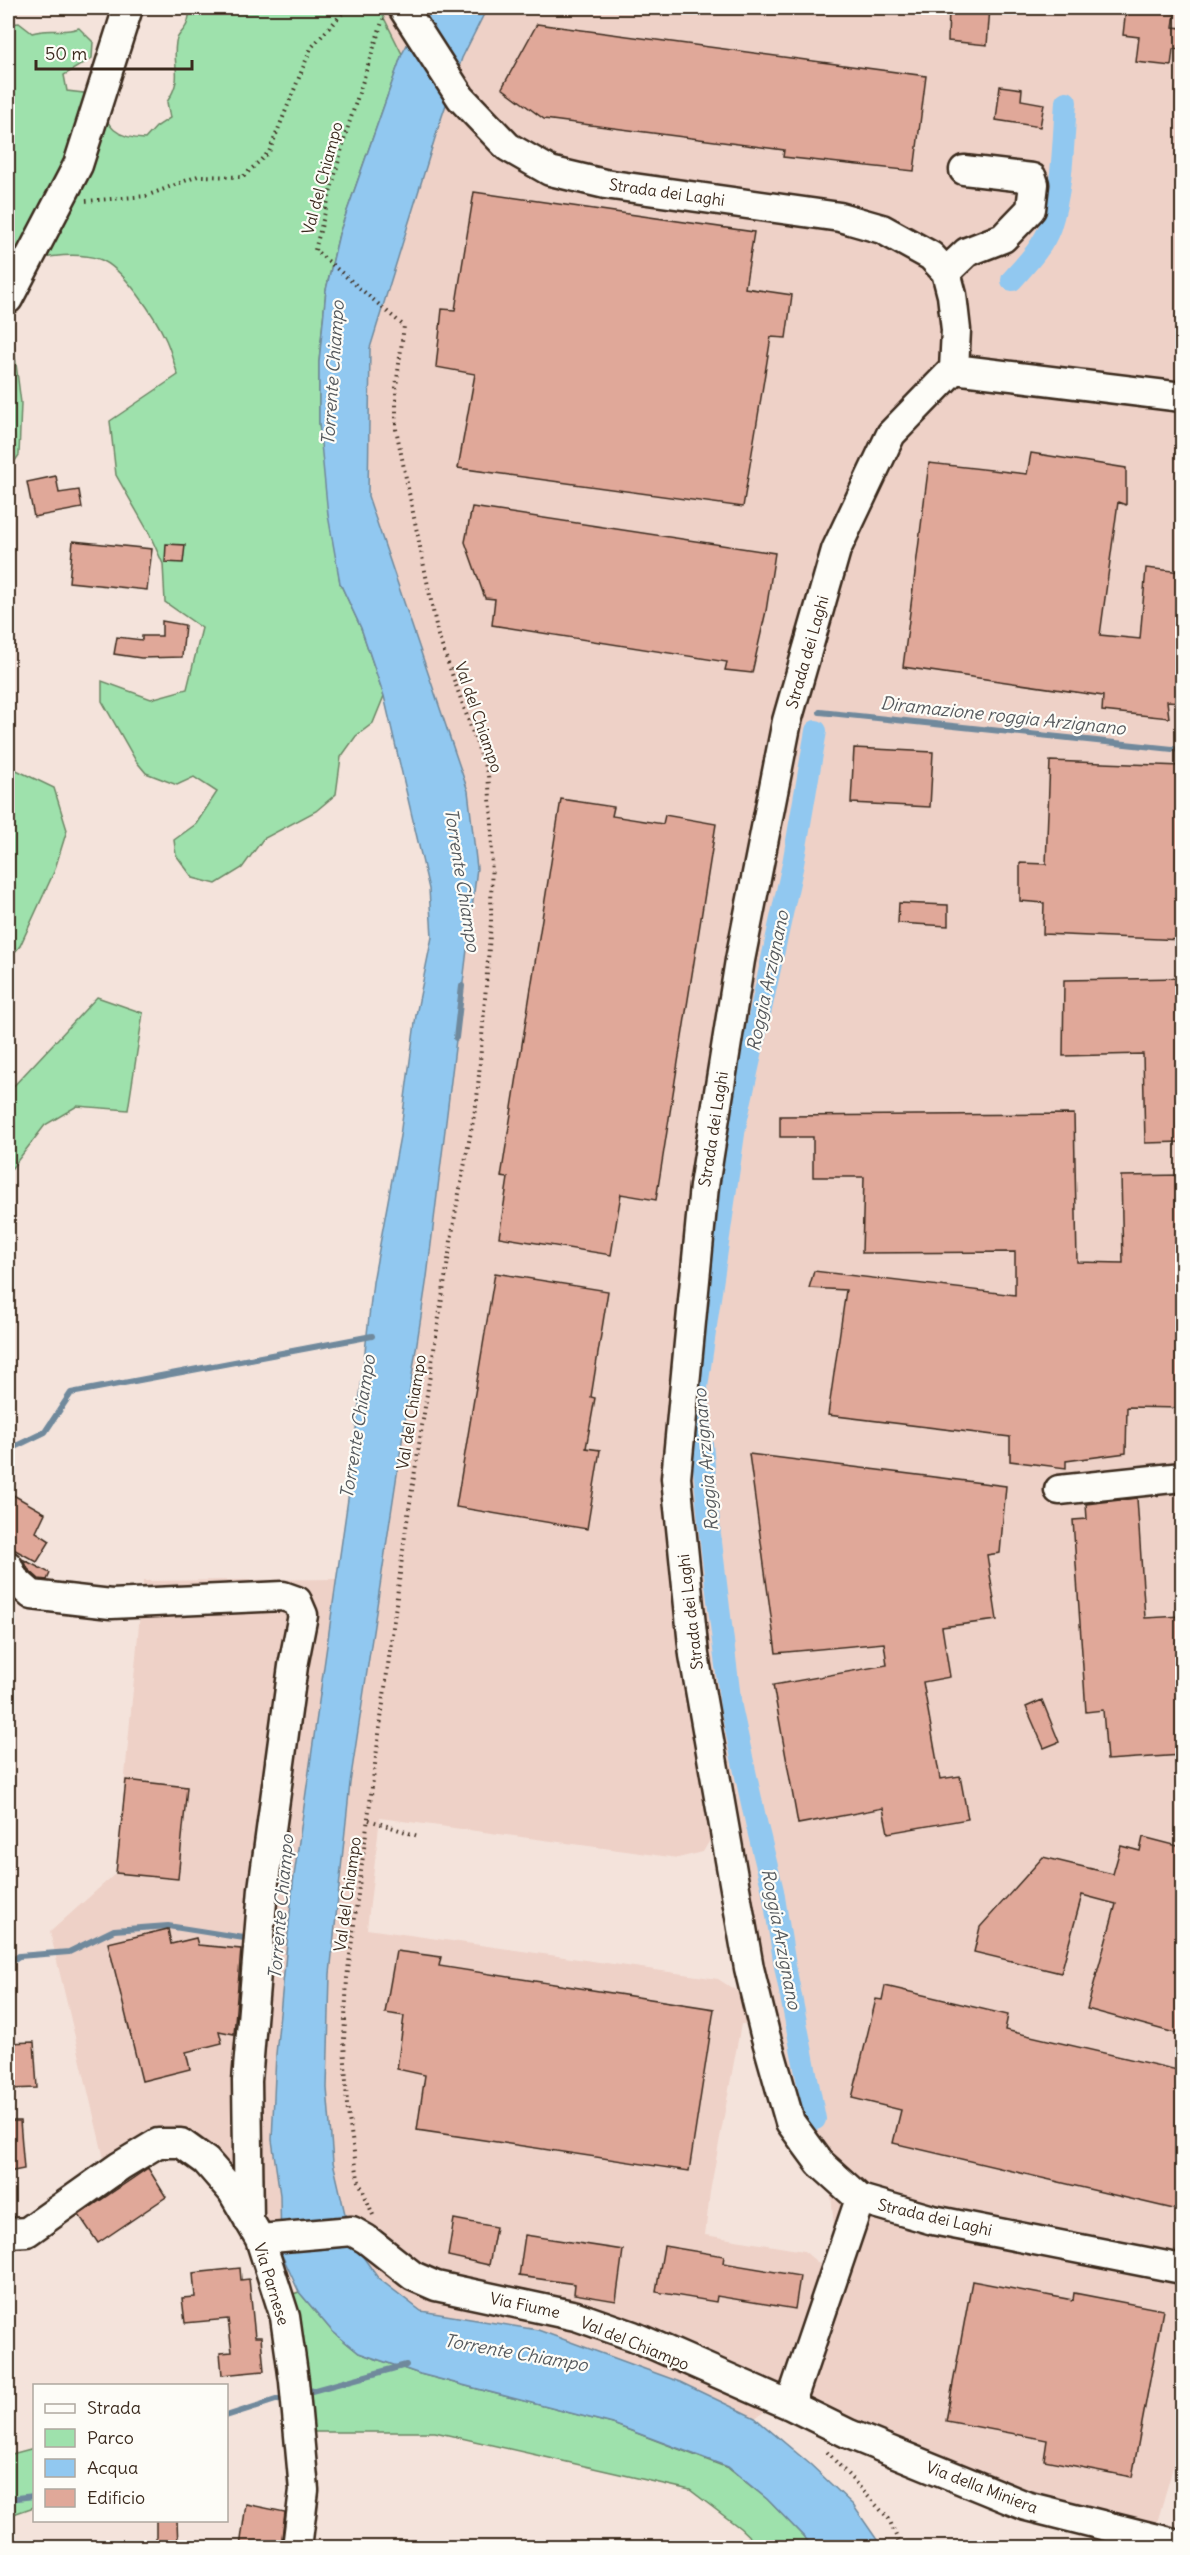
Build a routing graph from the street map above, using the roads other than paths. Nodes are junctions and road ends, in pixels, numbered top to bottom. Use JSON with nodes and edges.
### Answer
{"nodes":[{"id":1,"x":128,"y":8,"type":"edge"},
{"id":2,"x":399,"y":11,"type":"edge"},
{"id":3,"x":964,"y":170,"type":"dead end"},
{"id":4,"x":946,"y":272,"type":"junction"},
{"id":5,"x":8,"y":299,"type":"edge"},
{"id":6,"x":954,"y":369,"type":"junction"},
{"id":7,"x":1182,"y":397,"type":"edge"},
{"id":8,"x":1182,"y":1477,"type":"edge"},
{"id":9,"x":1059,"y":1490,"type":"dead end"},
{"id":10,"x":8,"y":1566,"type":"edge"},
{"id":11,"x":860,"y":2199,"type":"junction"},
{"id":12,"x":254,"y":2230,"type":"junction"},
{"id":13,"x":8,"y":2233,"type":"edge"},
{"id":14,"x":1182,"y":2269,"type":"edge"},
{"id":15,"x":790,"y":2405,"type":"junction"},
{"id":16,"x":1182,"y":2545,"type":"edge"},
{"id":17,"x":297,"y":2547,"type":"edge"}],
"edges":[{"from":1,"to":5,"type":"street"},
{"from":2,"to":4,"type":"street","name":"Strada dei Laghi"},
{"from":3,"to":4,"type":"street"},
{"from":4,"to":6,"type":"street"},
{"from":6,"to":7,"type":"street"},
{"from":6,"to":11,"type":"street","name":"Strada dei Laghi"},
{"from":8,"to":9,"type":"street"},
{"from":10,"to":12,"type":"street"},
{"from":11,"to":14,"type":"street","name":"Strada dei Laghi"},
{"from":11,"to":15,"type":"street"},
{"from":12,"to":13,"type":"street","name":"Via Parnese"},
{"from":12,"to":15,"type":"street","name":"Via Fiume"},
{"from":12,"to":17,"type":"street","name":"Via Parnese"},
{"from":15,"to":16,"type":"street","name":"Via della Miniera"}]}
